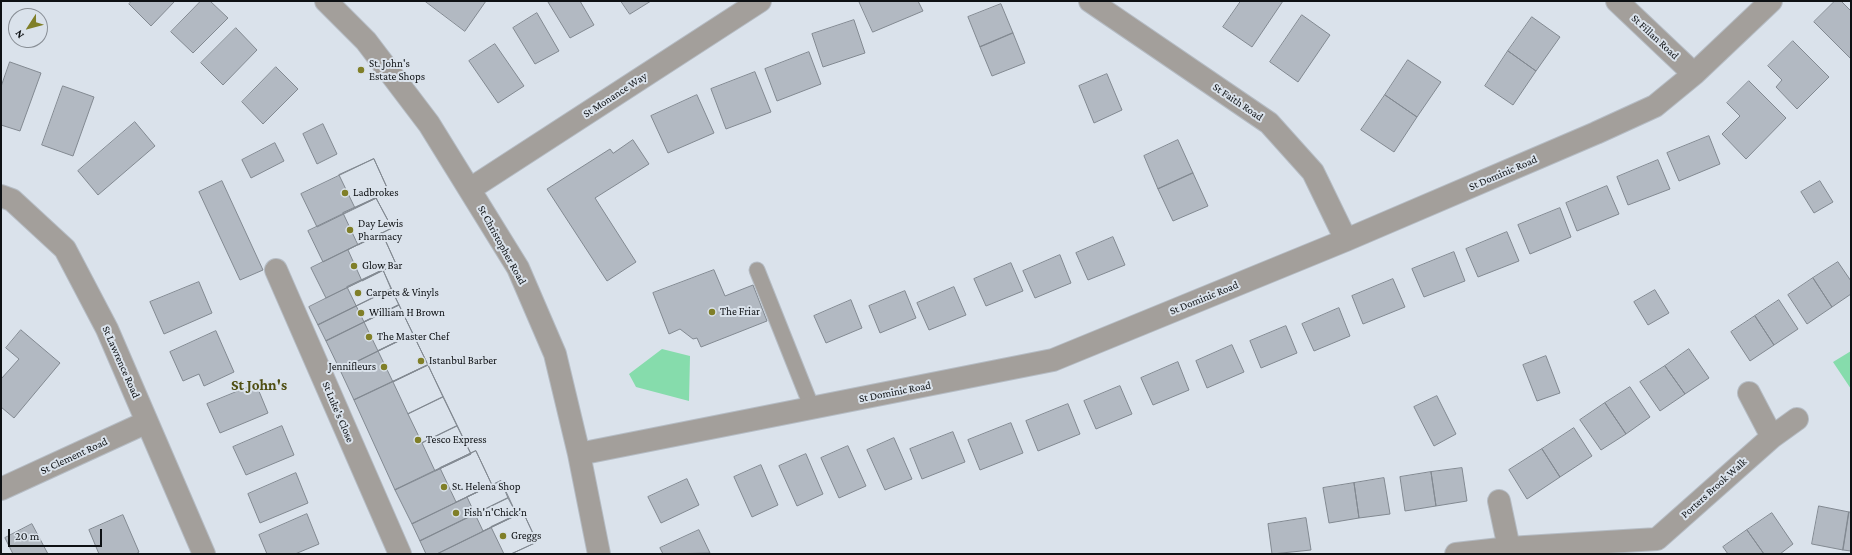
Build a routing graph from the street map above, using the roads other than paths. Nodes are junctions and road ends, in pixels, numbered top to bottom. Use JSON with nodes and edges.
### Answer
{"nodes":[{"id":1,"x":326,"y":1,"type":"edge"},
{"id":2,"x":1090,"y":1,"type":"edge"},
{"id":3,"x":1617,"y":1,"type":"edge"},
{"id":4,"x":1771,"y":1,"type":"edge"},
{"id":5,"x":753,"y":3,"type":"edge"},
{"id":6,"x":1694,"y":74,"type":"junction"},
{"id":7,"x":470,"y":189,"type":"junction"},
{"id":8,"x":1,"y":196,"type":"edge"},
{"id":9,"x":1346,"y":240,"type":"junction"},
{"id":10,"x":276,"y":270,"type":"dead end"},
{"id":11,"x":757,"y":270,"type":"dead end"},
{"id":12,"x":1749,"y":393,"type":"dead end"},
{"id":13,"x":812,"y":408,"type":"junction"},
{"id":14,"x":1797,"y":420,"type":"dead end"},
{"id":15,"x":147,"y":422,"type":"junction"},
{"id":16,"x":1772,"y":436,"type":"junction"},
{"id":17,"x":579,"y":454,"type":"junction"},
{"id":18,"x":1,"y":489,"type":"edge"},
{"id":19,"x":1500,"y":501,"type":"dead end"},
{"id":20,"x":1662,"y":547,"type":"edge"},
{"id":21,"x":1509,"y":548,"type":"junction"},
{"id":22,"x":204,"y":554,"type":"edge"},
{"id":23,"x":400,"y":554,"type":"edge"},
{"id":24,"x":600,"y":554,"type":"edge"},
{"id":25,"x":1456,"y":554,"type":"edge"}],
"edges":[{"from":1,"to":7,"type":"street","name":"St Christopher Road"},
{"from":2,"to":9,"type":"street","name":"St Faith Road"},
{"from":3,"to":6,"type":"street","name":"St Fillan Road"},
{"from":4,"to":6,"type":"street","name":"St Dominic Road"},
{"from":5,"to":7,"type":"street","name":"St Monance Way"},
{"from":6,"to":9,"type":"street","name":"St Dominic Road"},
{"from":7,"to":17,"type":"street","name":"St Christopher Road"},
{"from":8,"to":15,"type":"street","name":"St Lawrence Road"},
{"from":9,"to":13,"type":"street","name":"St Dominic Road"},
{"from":10,"to":23,"type":"street","name":"St Luke's Close"},
{"from":11,"to":13,"type":"lane"},
{"from":12,"to":16,"type":"street"},
{"from":13,"to":17,"type":"street","name":"St Dominic Road"},
{"from":14,"to":16,"type":"street","name":"Porters Brook Walk"},
{"from":15,"to":18,"type":"street","name":"St Clement Road"},
{"from":15,"to":22,"type":"street","name":"St Lawrence Road"},
{"from":16,"to":20,"type":"street","name":"Porters Brook Walk"},
{"from":17,"to":24,"type":"street","name":"St Christopher Road"},
{"from":19,"to":21,"type":"street"},
{"from":20,"to":21,"type":"street","name":"Porters Brook Walk"},
{"from":21,"to":25,"type":"street","name":"Porters Brook Walk"}]}
